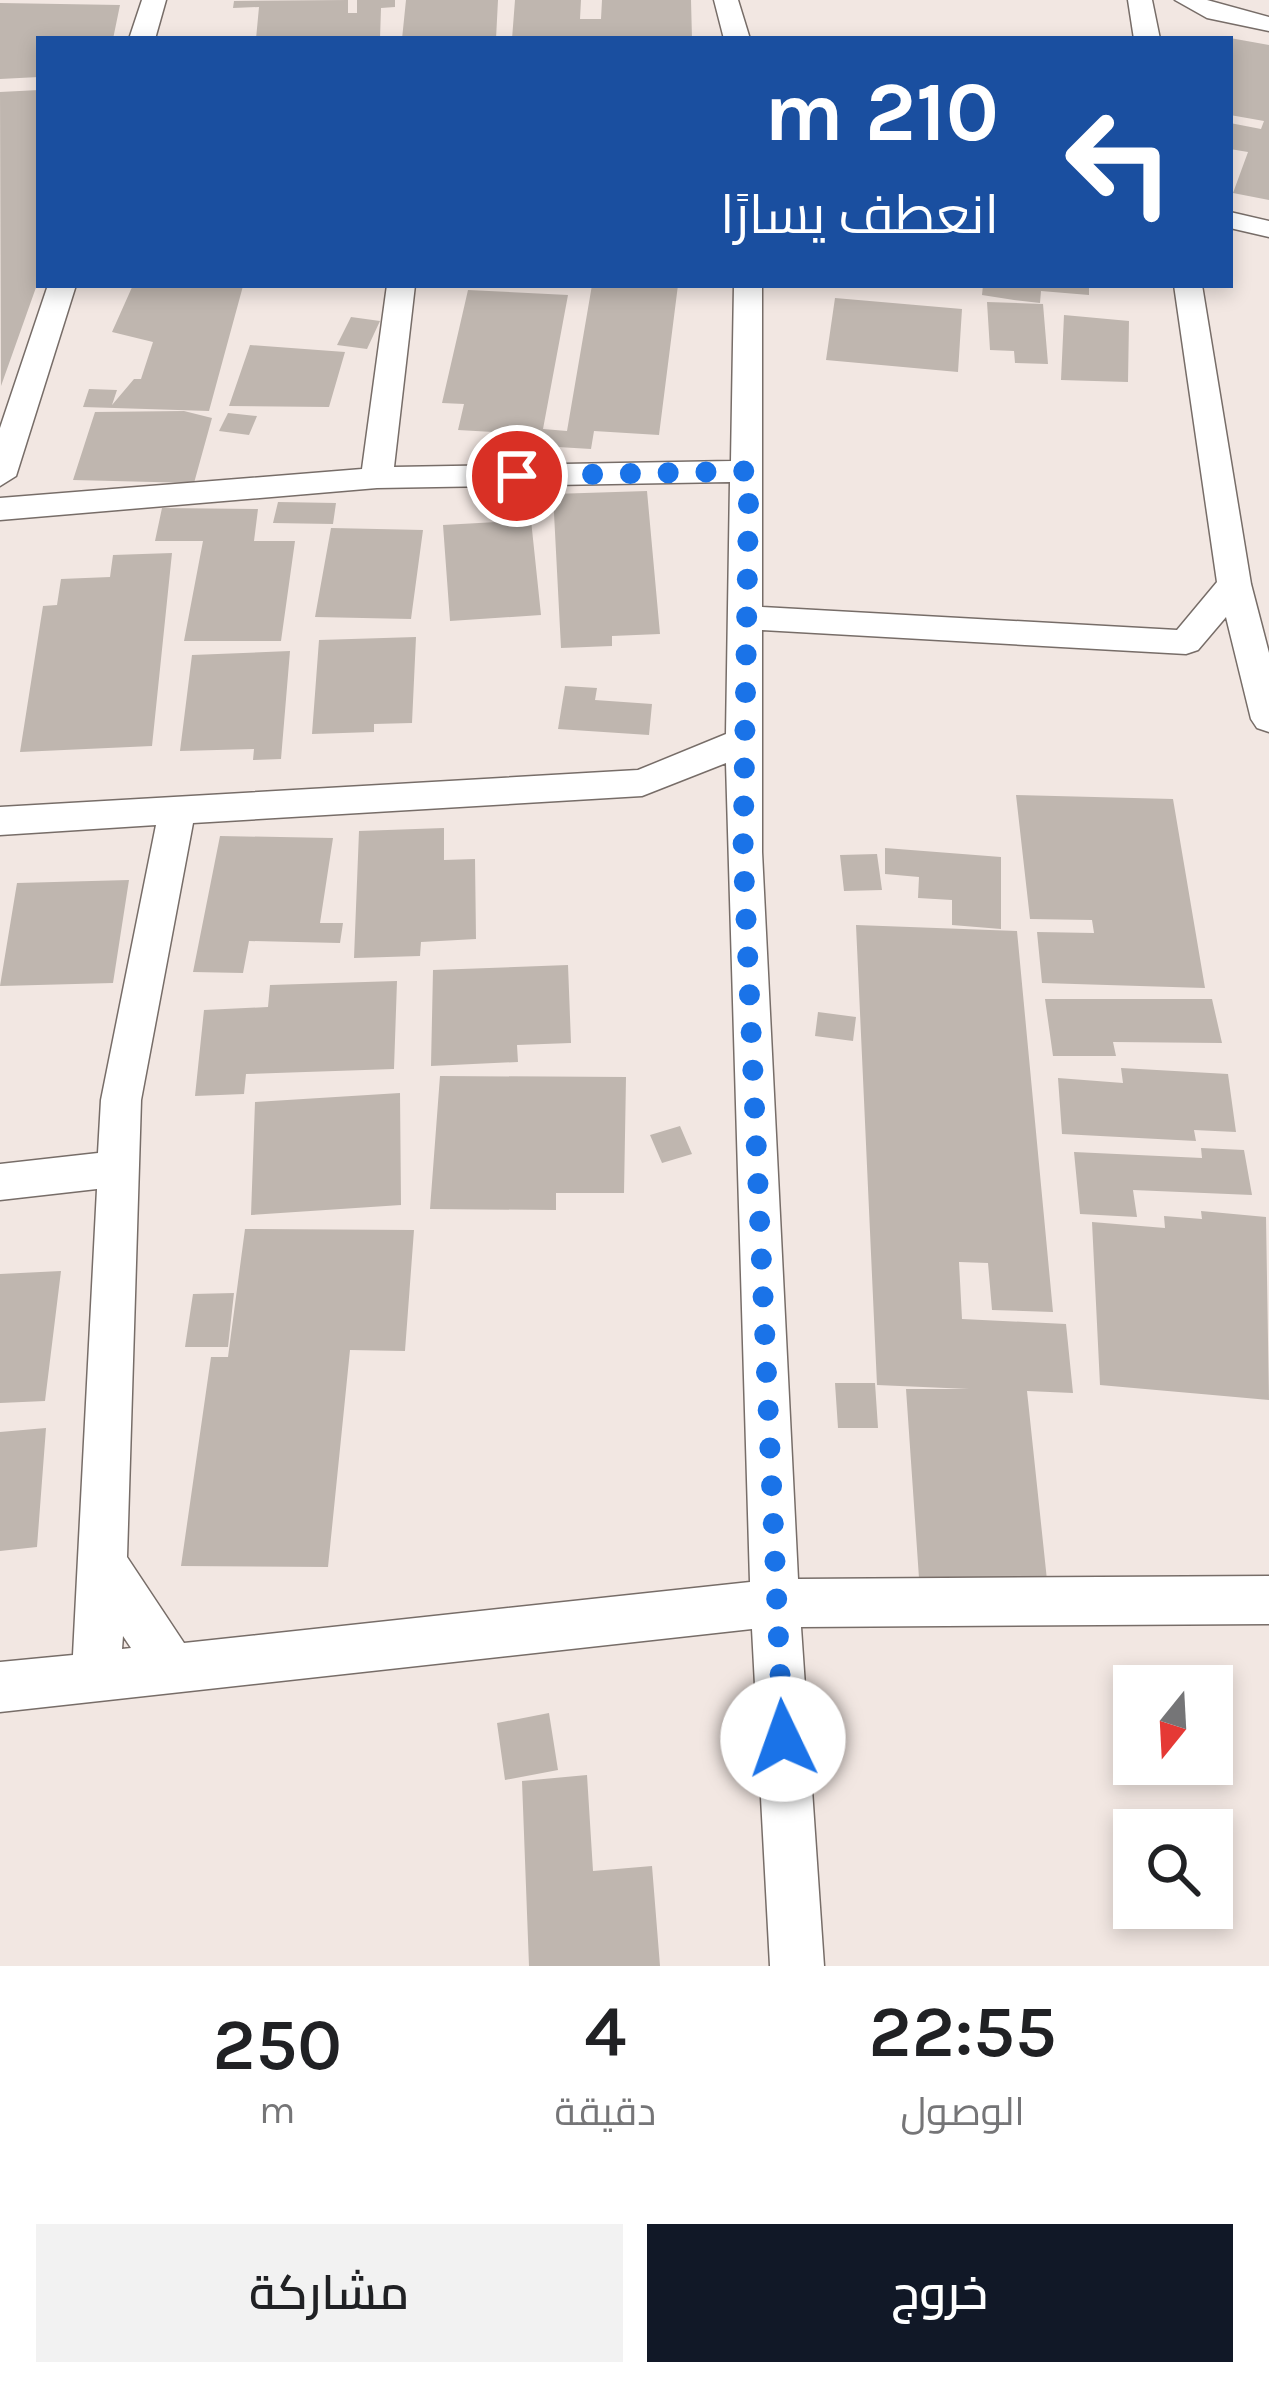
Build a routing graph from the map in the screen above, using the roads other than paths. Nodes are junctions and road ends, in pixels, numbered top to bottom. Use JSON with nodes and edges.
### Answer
{"nodes":[{"id":1,"x":154,"y":0,"type":"edge"},
{"id":2,"x":726,"y":0,"type":"edge"},
{"id":3,"x":1140,"y":0,"type":"edge"},
{"id":4,"x":1187,"y":0,"type":"edge"},
{"id":5,"x":1269,"y":24,"type":"edge"},
{"id":6,"x":143,"y":36,"type":"edge"},
{"id":7,"x":736,"y":36,"type":"edge"},
{"id":8,"x":1146,"y":36,"type":"edge"},
{"id":9,"x":1233,"y":221,"type":"edge"},
{"id":10,"x":1269,"y":229,"type":"edge"},
{"id":11,"x":61,"y":288,"type":"edge"},
{"id":12,"x":401,"y":288,"type":"edge"},
{"id":13,"x":748,"y":288,"type":"edge"},
{"id":14,"x":1187,"y":288,"type":"edge"},
{"id":15,"x":749,"y":471,"type":"junction"},
{"id":16,"x":0,"y":476,"type":"edge"},
{"id":17,"x":377,"y":478,"type":"junction"},
{"id":18,"x":0,"y":509,"type":"edge"},
{"id":19,"x":1234,"y":584,"type":"junction"},
{"id":20,"x":747,"y":618,"type":"junction"},
{"id":21,"x":1269,"y":719,"type":"edge"},
{"id":22,"x":745,"y":741,"type":"junction"},
{"id":23,"x":177,"y":811,"type":"junction"},
{"id":24,"x":0,"y":821,"type":"edge"},
{"id":25,"x":118,"y":1168,"type":"junction"},
{"id":26,"x":0,"y":1182,"type":"edge"},
{"id":27,"x":103,"y":1563,"type":"junction"},
{"id":28,"x":1269,"y":1600,"type":"edge"},
{"id":29,"x":775,"y":1603,"type":"junction"},
{"id":30,"x":172,"y":1668,"type":"junction"},
{"id":31,"x":96,"y":1677,"type":"junction"},
{"id":32,"x":0,"y":1687,"type":"edge"},
{"id":33,"x":797,"y":1966,"type":"edge"}],
"edges":[{"from":1,"to":6,"type":"street"},
{"from":2,"to":7,"type":"street"},
{"from":3,"to":8,"type":"street"},
{"from":4,"to":5,"type":"street"},
{"from":9,"to":10,"type":"street"},
{"from":11,"to":16,"type":"street"},
{"from":12,"to":17,"type":"street"},
{"from":13,"to":15,"type":"street"},
{"from":14,"to":19,"type":"street"},
{"from":15,"to":17,"type":"street"},
{"from":15,"to":20,"type":"street"},
{"from":17,"to":18,"type":"street"},
{"from":19,"to":20,"type":"street"},
{"from":19,"to":21,"type":"street"},
{"from":20,"to":22,"type":"street"},
{"from":22,"to":23,"type":"street"},
{"from":22,"to":29,"type":"street"},
{"from":23,"to":24,"type":"street"},
{"from":23,"to":25,"type":"street"},
{"from":25,"to":26,"type":"street"},
{"from":25,"to":27,"type":"street"},
{"from":27,"to":30,"type":"street"},
{"from":27,"to":31,"type":"street"},
{"from":28,"to":29,"type":"street"},
{"from":29,"to":30,"type":"street"},
{"from":29,"to":33,"type":"street"},
{"from":30,"to":31,"type":"street"},
{"from":31,"to":32,"type":"street"}]}
